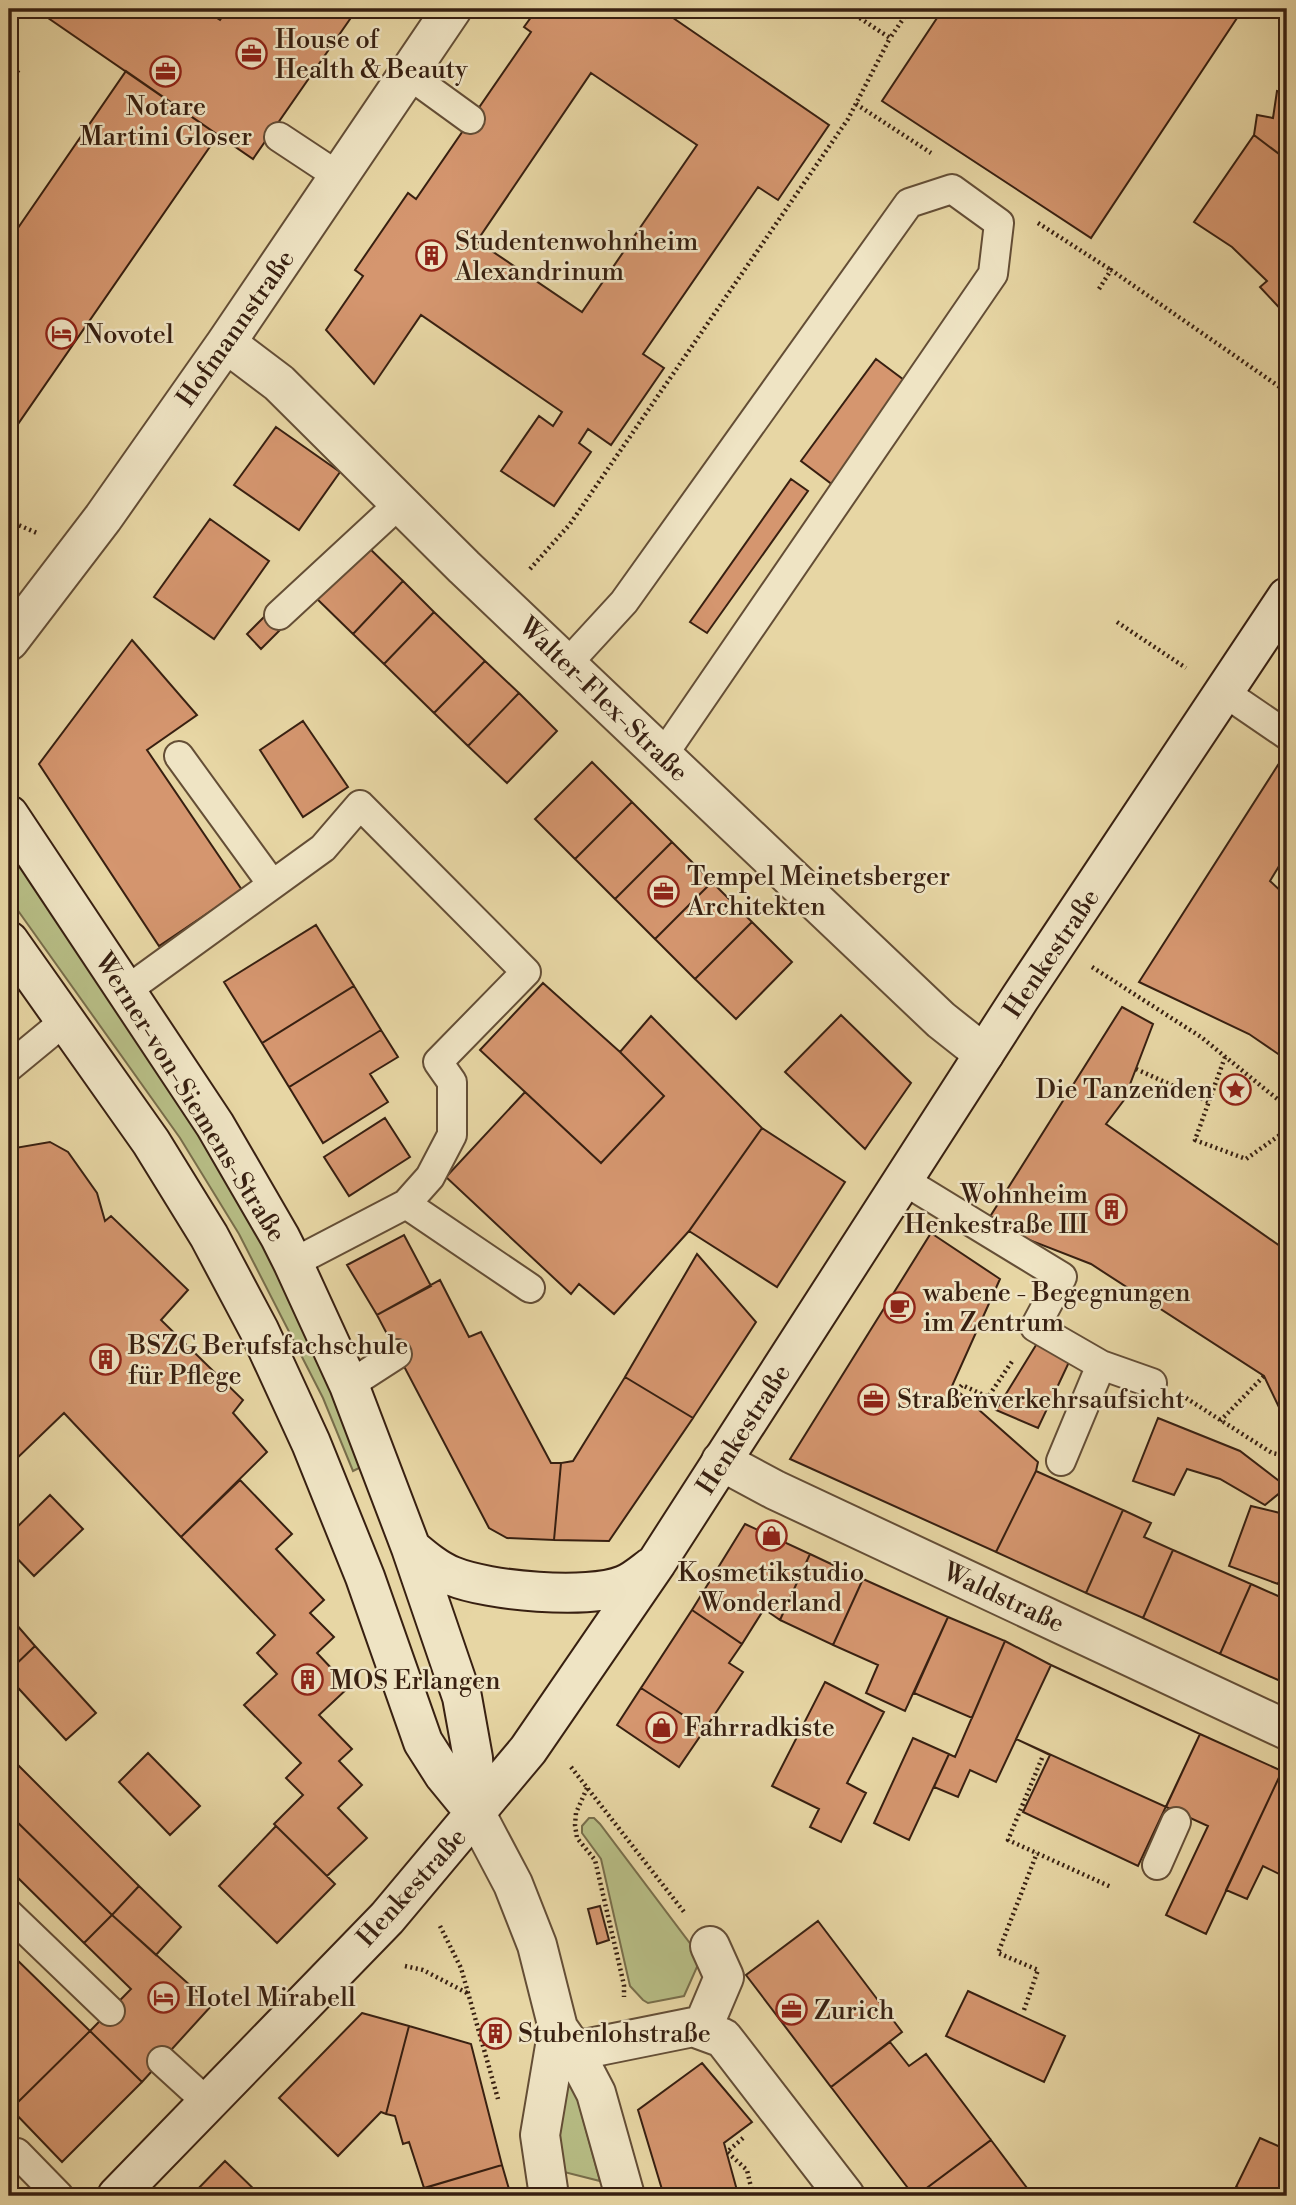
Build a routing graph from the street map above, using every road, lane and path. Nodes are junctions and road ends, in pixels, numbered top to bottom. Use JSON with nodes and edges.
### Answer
{"nodes":[{"id":1,"x":452,"y":9,"type":"edge"},
{"id":2,"x":846,"y":9,"type":"edge"},
{"id":3,"x":910,"y":9,"type":"edge"},
{"id":4,"x":890,"y":38,"type":"junction"},
{"id":5,"x":9,"y":66,"type":"edge"},
{"id":6,"x":19,"y":73,"type":"dead end"},
{"id":7,"x":408,"y":74,"type":"junction"},
{"id":8,"x":470,"y":119,"type":"dead end"},
{"id":9,"x":279,"y":137,"type":"dead end"},
{"id":10,"x":338,"y":176,"type":"junction"},
{"id":11,"x":1083,"y":251,"type":"dead end"},
{"id":12,"x":1111,"y":270,"type":"junction"},
{"id":13,"x":1098,"y":289,"type":"dead end"},
{"id":14,"x":226,"y":343,"type":"junction"},
{"id":15,"x":1287,"y":392,"type":"edge"},
{"id":16,"x":400,"y":503,"type":"junction"},
{"id":17,"x":1287,"y":597,"type":"edge"},
{"id":18,"x":502,"y":601,"type":"junction"},
{"id":19,"x":279,"y":615,"type":"dead end"},
{"id":20,"x":1117,"y":622,"type":"dead end"},
{"id":21,"x":9,"y":641,"type":"edge"},
{"id":22,"x":1172,"y":658,"type":"dead end"},
{"id":23,"x":567,"y":664,"type":"junction"},
{"id":24,"x":1224,"y":692,"type":"junction"},
{"id":25,"x":1287,"y":735,"type":"edge"},
{"id":26,"x":663,"y":755,"type":"junction"},
{"id":27,"x":178,"y":756,"type":"dead end"},
{"id":28,"x":9,"y":815,"type":"edge"},
{"id":29,"x":272,"y":884,"type":"junction"},
{"id":30,"x":9,"y":941,"type":"edge"},
{"id":31,"x":1056,"y":944,"type":"junction"},
{"id":32,"x":127,"y":990,"type":"junction"},
{"id":33,"x":66,"y":1020,"type":"junction"},
{"id":34,"x":985,"y":1054,"type":"junction"},
{"id":35,"x":1225,"y":1057,"type":"junction"},
{"id":36,"x":9,"y":1067,"type":"edge"},
{"id":37,"x":1136,"y":1069,"type":"dead end"},
{"id":38,"x":1209,"y":1102,"type":"junction"},
{"id":39,"x":1287,"y":1107,"type":"edge"},
{"id":40,"x":1287,"y":1130,"type":"edge"},
{"id":41,"x":903,"y":1180,"type":"junction"},
{"id":42,"x":406,"y":1204,"type":"junction"},
{"id":43,"x":293,"y":1263,"type":"junction"},
{"id":44,"x":530,"y":1288,"type":"dead end"},
{"id":45,"x":1035,"y":1327,"type":"junction"},
{"id":46,"x":397,"y":1354,"type":"dead end"},
{"id":47,"x":1101,"y":1366,"type":"junction"},
{"id":48,"x":1264,"y":1376,"type":"dead end"},
{"id":49,"x":1152,"y":1383,"type":"dead end"},
{"id":50,"x":349,"y":1385,"type":"junction"},
{"id":51,"x":957,"y":1391,"type":"dead end"},
{"id":52,"x":1181,"y":1395,"type":"dead end"},
{"id":53,"x":1220,"y":1421,"type":"junction"},
{"id":54,"x":1287,"y":1456,"type":"edge"},
{"id":55,"x":721,"y":1461,"type":"junction"},
{"id":56,"x":1061,"y":1461,"type":"dead end"},
{"id":57,"x":411,"y":1548,"type":"junction"},
{"id":58,"x":657,"y":1562,"type":"junction"},
{"id":59,"x":543,"y":1729,"type":"junction"},
{"id":60,"x":1287,"y":1730,"type":"edge"},
{"id":61,"x":1042,"y":1758,"type":"dead end"},
{"id":62,"x":587,"y":1788,"type":"junction"},
{"id":63,"x":476,"y":1814,"type":"junction"},
{"id":64,"x":1176,"y":1822,"type":"dead end"},
{"id":65,"x":1037,"y":1853,"type":"junction"},
{"id":66,"x":1157,"y":1865,"type":"dead end"},
{"id":67,"x":1111,"y":1887,"type":"dead end"},
{"id":68,"x":413,"y":1888,"type":"junction"},
{"id":69,"x":9,"y":1914,"type":"edge"},
{"id":70,"x":710,"y":1946,"type":"joint"},
{"id":71,"x":353,"y":1953,"type":"junction"},
{"id":72,"x":468,"y":1993,"type":"junction"},
{"id":73,"x":1024,"y":2010,"type":"dead end"},
{"id":74,"x":110,"y":2011,"type":"dead end"},
{"id":75,"x":702,"y":2029,"type":"junction"},
{"id":76,"x":566,"y":2039,"type":"junction"},
{"id":77,"x":620,"y":2041,"type":"junction"},
{"id":78,"x":162,"y":2061,"type":"dead end"},
{"id":79,"x":208,"y":2103,"type":"junction"},
{"id":80,"x":499,"y":2103,"type":"dead end"},
{"id":81,"x":9,"y":2154,"type":"edge"},
{"id":82,"x":59,"y":2196,"type":"edge"},
{"id":83,"x":117,"y":2196,"type":"edge"},
{"id":84,"x":549,"y":2196,"type":"edge"},
{"id":85,"x":625,"y":2196,"type":"edge"},
{"id":86,"x":845,"y":2196,"type":"edge"}],
"edges":[{"from":1,"to":7,"type":"street","name":"Hofmannstraße"},
{"from":2,"to":4,"type":"path"},
{"from":3,"to":4,"type":"path"},
{"from":4,"to":18,"type":"path"},
{"from":5,"to":6,"type":"path"},
{"from":7,"to":8,"type":"lane"},
{"from":7,"to":10,"type":"street","name":"Hofmannstraße"},
{"from":9,"to":10,"type":"lane"},
{"from":10,"to":14,"type":"street","name":"Hofmannstraße"},
{"from":11,"to":12,"type":"path"},
{"from":12,"to":13,"type":"path"},
{"from":12,"to":15,"type":"path"},
{"from":14,"to":16,"type":"street","name":"Walter-Flex-Straße"},
{"from":14,"to":21,"type":"street","name":"Hofmannstraße"},
{"from":16,"to":18,"type":"street","name":"Walter-Flex-Straße"},
{"from":16,"to":19,"type":"lane"},
{"from":17,"to":24,"type":"street","name":"Henkestraße"},
{"from":18,"to":23,"type":"street","name":"Walter-Flex-Straße"},
{"from":20,"to":22,"type":"path"},
{"from":23,"to":26,"type":"street","name":"Walter-Flex-Straße"},
{"from":23,"to":26,"type":"lane"},
{"from":24,"to":25,"type":"lane"},
{"from":24,"to":31,"type":"street","name":"Henkestraße"},
{"from":26,"to":34,"type":"street","name":"Walter-Flex-Straße"},
{"from":27,"to":29,"type":"lane"},
{"from":28,"to":32,"type":"street","name":"Werner-von-Siemens-Straße"},
{"from":29,"to":32,"type":"lane"},
{"from":29,"to":42,"type":"lane"},
{"from":30,"to":33,"type":"street","name":"Werner-von-Siemens-Straße"},
{"from":31,"to":34,"type":"street","name":"Henkestraße"},
{"from":31,"to":35,"type":"path"},
{"from":32,"to":43,"type":"street","name":"Werner-von-Siemens-Straße"},
{"from":33,"to":36,"type":"lane"},
{"from":33,"to":63,"type":"street","name":"Werner-von-Siemens-Straße"},
{"from":34,"to":41,"type":"street","name":"Henkestraße"},
{"from":35,"to":38,"type":"path"},
{"from":35,"to":39,"type":"path"},
{"from":37,"to":38,"type":"path"},
{"from":38,"to":40,"type":"path"},
{"from":41,"to":45,"type":"lane"},
{"from":41,"to":55,"type":"street","name":"Henkestraße"},
{"from":42,"to":43,"type":"lane"},
{"from":42,"to":44,"type":"lane"},
{"from":43,"to":50,"type":"street","name":"Werner-von-Siemens-Straße"},
{"from":45,"to":47,"type":"lane"},
{"from":45,"to":51,"type":"path"},
{"from":46,"to":50,"type":"lane"},
{"from":47,"to":49,"type":"lane"},
{"from":47,"to":56,"type":"lane"},
{"from":48,"to":53,"type":"path"},
{"from":50,"to":57,"type":"street","name":"Werner-von-Siemens-Straße"},
{"from":52,"to":53,"type":"path"},
{"from":53,"to":54,"type":"path"},
{"from":55,"to":58,"type":"street","name":"Henkestraße"},
{"from":55,"to":60,"type":"street","name":"Waldstraße"},
{"from":57,"to":58,"type":"street"},
{"from":57,"to":63,"type":"street","name":"Werner-von-Siemens-Straße"},
{"from":58,"to":59,"type":"street","name":"Henkestraße"},
{"from":59,"to":62,"type":"path"},
{"from":59,"to":63,"type":"street","name":"Henkestraße"},
{"from":61,"to":65,"type":"path"},
{"from":62,"to":70,"type":"path"},
{"from":62,"to":77,"type":"path"},
{"from":63,"to":68,"type":"street","name":"Henkestraße"},
{"from":63,"to":76,"type":"street","name":"Werner-von-Siemens-Straße"},
{"from":64,"to":66,"type":"lane"},
{"from":65,"to":67,"type":"path"},
{"from":65,"to":73,"type":"path"},
{"from":68,"to":71,"type":"street","name":"Henkestraße"},
{"from":68,"to":72,"type":"path"},
{"from":69,"to":74,"type":"lane"},
{"from":70,"to":75,"type":"street"},
{"from":71,"to":72,"type":"path"},
{"from":71,"to":79,"type":"street","name":"Henkestraße"},
{"from":72,"to":80,"type":"path"},
{"from":75,"to":77,"type":"street"},
{"from":75,"to":86,"type":"street"},
{"from":76,"to":77,"type":"street"},
{"from":76,"to":84,"type":"street","name":"Werner-von-Siemens-Straße"},
{"from":76,"to":85,"type":"street","name":"Werner-von-Siemens-Straße"},
{"from":78,"to":79,"type":"lane"},
{"from":79,"to":83,"type":"street","name":"Henkestraße"},
{"from":81,"to":82,"type":"lane"}]}
